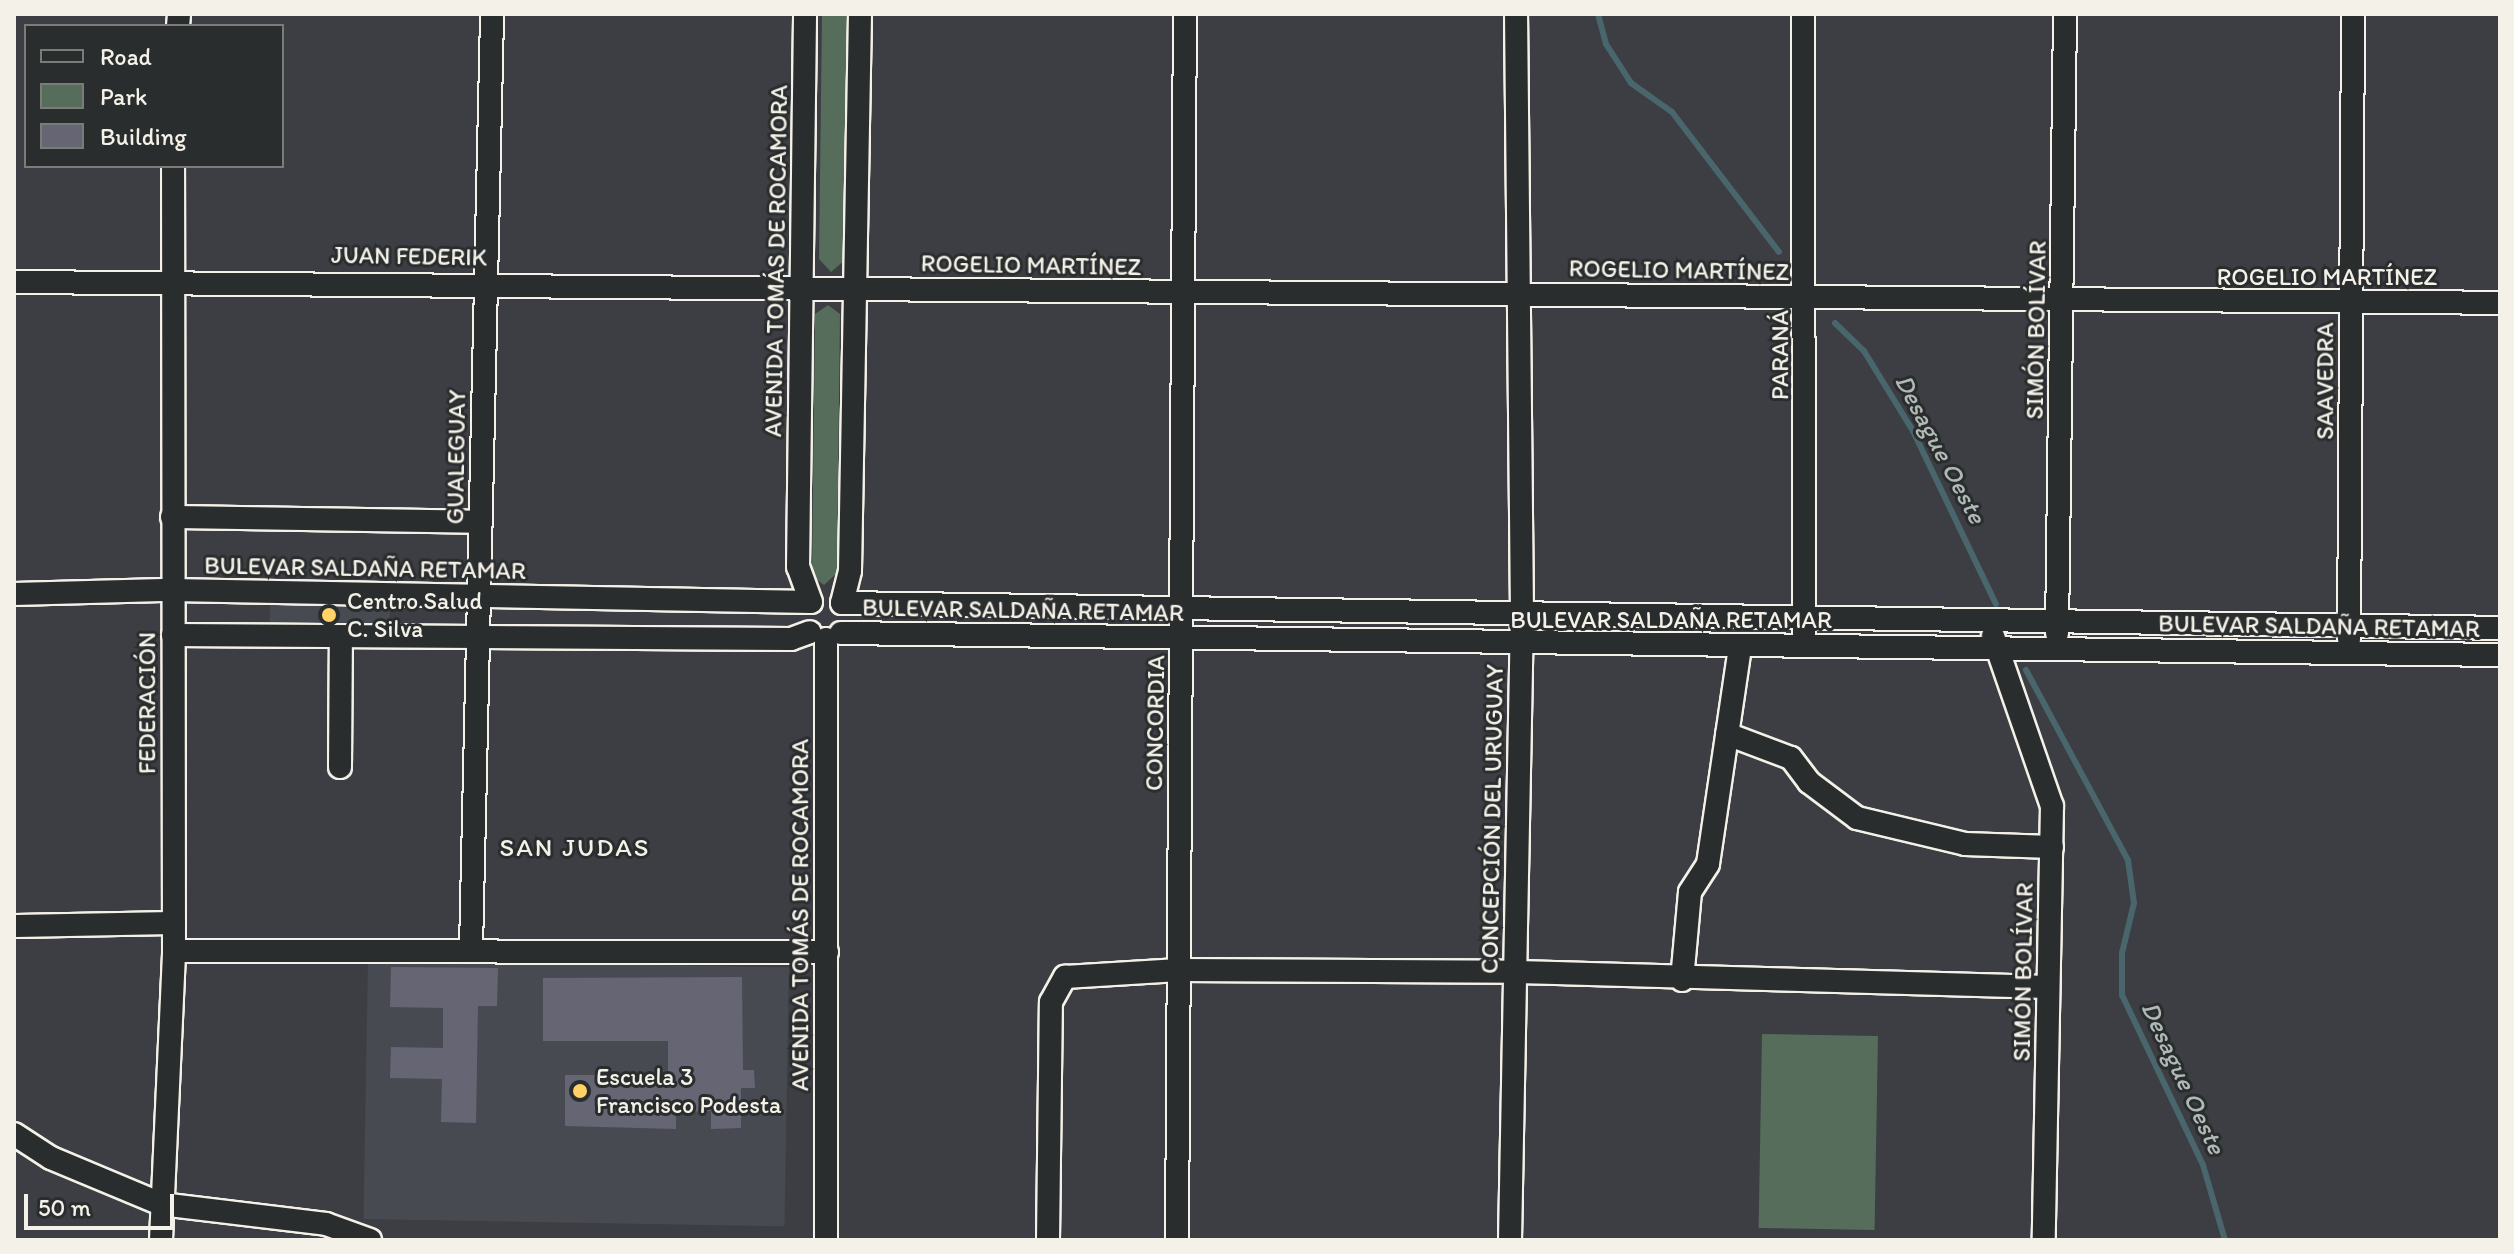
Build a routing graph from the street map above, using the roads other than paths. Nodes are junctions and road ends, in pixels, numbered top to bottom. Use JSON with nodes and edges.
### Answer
{"nodes":[{"id":1,"x":492,"y":14,"type":"edge"},
{"id":2,"x":805,"y":14,"type":"edge"},
{"id":3,"x":860,"y":14,"type":"edge"},
{"id":4,"x":1185,"y":14,"type":"edge"},
{"id":5,"x":1516,"y":14,"type":"edge"},
{"id":6,"x":1803,"y":14,"type":"edge"},
{"id":7,"x":2065,"y":14,"type":"edge"},
{"id":8,"x":2353,"y":14,"type":"edge"},
{"id":9,"x":173,"y":168,"type":"edge"},
{"id":10,"x":169,"y":279,"type":"junction"},
{"id":11,"x":14,"y":282,"type":"edge"},
{"id":12,"x":486,"y":283,"type":"junction"},
{"id":13,"x":857,"y":289,"type":"junction"},
{"id":14,"x":804,"y":290,"type":"junction"},
{"id":15,"x":1182,"y":292,"type":"junction"},
{"id":16,"x":1518,"y":295,"type":"junction"},
{"id":17,"x":1807,"y":298,"type":"junction"},
{"id":18,"x":2351,"y":302,"type":"junction"},
{"id":19,"x":2062,"y":303,"type":"junction"},
{"id":20,"x":2500,"y":303,"type":"edge"},
{"id":21,"x":172,"y":517,"type":"junction"},
{"id":22,"x":481,"y":522,"type":"junction"},
{"id":23,"x":172,"y":590,"type":"junction"},
{"id":24,"x":14,"y":594,"type":"edge"},
{"id":25,"x":479,"y":598,"type":"junction"},
{"id":26,"x":811,"y":602,"type":"junction"},
{"id":27,"x":842,"y":603,"type":"junction"},
{"id":28,"x":1182,"y":607,"type":"junction"},
{"id":29,"x":1522,"y":614,"type":"junction"},
{"id":30,"x":1805,"y":619,"type":"junction"},
{"id":31,"x":1989,"y":620,"type":"junction"},
{"id":32,"x":2057,"y":620,"type":"junction"},
{"id":33,"x":2350,"y":625,"type":"junction"},
{"id":34,"x":2500,"y":628,"type":"edge"},
{"id":35,"x":173,"y":635,"type":"junction"},
{"id":36,"x":826,"y":635,"type":"junction"},
{"id":37,"x":341,"y":636,"type":"junction"},
{"id":38,"x":478,"y":637,"type":"junction"},
{"id":39,"x":1182,"y":640,"type":"junction"},
{"id":40,"x":1520,"y":645,"type":"junction"},
{"id":41,"x":1740,"y":647,"type":"junction"},
{"id":42,"x":1804,"y":647,"type":"junction"},
{"id":43,"x":2057,"y":647,"type":"junction"},
{"id":44,"x":1996,"y":649,"type":"junction"},
{"id":45,"x":2349,"y":653,"type":"junction"},
{"id":46,"x":2500,"y":655,"type":"edge"},
{"id":47,"x":1727,"y":734,"type":"junction"},
{"id":48,"x":340,"y":767,"type":"dead end"},
{"id":49,"x":2052,"y":847,"type":"junction"},
{"id":50,"x":174,"y":923,"type":"junction"},
{"id":51,"x":14,"y":926,"type":"edge"},
{"id":52,"x":471,"y":949,"type":"junction"},
{"id":53,"x":174,"y":951,"type":"junction"},
{"id":54,"x":827,"y":952,"type":"junction"},
{"id":55,"x":1179,"y":970,"type":"junction"},
{"id":56,"x":1517,"y":972,"type":"junction"},
{"id":57,"x":1682,"y":980,"type":"junction"},
{"id":58,"x":2048,"y":987,"type":"junction"},
{"id":59,"x":14,"y":1134,"type":"edge"},
{"id":60,"x":161,"y":1204,"type":"junction"},
{"id":61,"x":161,"y":1240,"type":"edge"},
{"id":62,"x":370,"y":1240,"type":"edge"},
{"id":63,"x":826,"y":1240,"type":"edge"},
{"id":64,"x":1048,"y":1240,"type":"edge"},
{"id":65,"x":1177,"y":1240,"type":"edge"},
{"id":66,"x":1510,"y":1240,"type":"edge"},
{"id":67,"x":2044,"y":1240,"type":"edge"}],
"edges":[{"from":1,"to":12,"type":"street","name":"GUALEGUAY"},
{"from":2,"to":14,"type":"street","name":"AVENIDA TOMÁS DE ROCAMORA"},
{"from":3,"to":13,"type":"street"},
{"from":4,"to":15,"type":"street","name":"CONCORDIA"},
{"from":5,"to":16,"type":"street","name":"CONCEPCIÓN DEL URUGUAY"},
{"from":6,"to":17,"type":"street","name":"PARANÁ"},
{"from":7,"to":19,"type":"street","name":"SIMÓN BOLÍVAR"},
{"from":8,"to":18,"type":"street","name":"SAAVEDRA"},
{"from":9,"to":10,"type":"street","name":"FEDERACIÓN"},
{"from":10,"to":11,"type":"street","name":"JUAN FEDERIK"},
{"from":10,"to":12,"type":"street","name":"JUAN FEDERIK"},
{"from":10,"to":21,"type":"street","name":"FEDERACIÓN"},
{"from":12,"to":14,"type":"street","name":"JUAN FEDERIK"},
{"from":12,"to":22,"type":"street","name":"GUALEGUAY"},
{"from":13,"to":14,"type":"street","name":"JUAN FEDERIK"},
{"from":13,"to":15,"type":"street","name":"ROGELIO MARTÍNEZ"},
{"from":13,"to":27,"type":"street"},
{"from":14,"to":26,"type":"street","name":"AVENIDA TOMÁS DE ROCAMORA"},
{"from":15,"to":16,"type":"street","name":"ROGELIO MARTÍNEZ"},
{"from":15,"to":28,"type":"street","name":"CONCORDIA"},
{"from":16,"to":17,"type":"street","name":"ROGELIO MARTÍNEZ"},
{"from":16,"to":29,"type":"street","name":"CONCEPCIÓN DEL URUGUAY"},
{"from":17,"to":19,"type":"street","name":"ROGELIO MARTÍNEZ"},
{"from":17,"to":30,"type":"street","name":"PARANÁ"},
{"from":18,"to":19,"type":"street","name":"ROGELIO MARTÍNEZ"},
{"from":18,"to":20,"type":"street","name":"ROGELIO MARTÍNEZ"},
{"from":18,"to":33,"type":"street","name":"SAAVEDRA"},
{"from":19,"to":32,"type":"street","name":"SIMÓN BOLÍVAR"},
{"from":21,"to":22,"type":"street"},
{"from":21,"to":23,"type":"street","name":"FEDERACIÓN"},
{"from":22,"to":25,"type":"street","name":"GUALEGUAY"},
{"from":23,"to":24,"type":"street","name":"BULEVAR SALDAÑA RETAMAR"},
{"from":23,"to":25,"type":"street","name":"BULEVAR SALDAÑA RETAMAR"},
{"from":23,"to":35,"type":"street","name":"FEDERACIÓN"},
{"from":25,"to":26,"type":"street","name":"BULEVAR SALDAÑA RETAMAR"},
{"from":25,"to":38,"type":"street","name":"GUALEGUAY"},
{"from":26,"to":27,"type":"street","name":"BULEVAR SALDAÑA RETAMAR"},
{"from":26,"to":36,"type":"street"},
{"from":27,"to":28,"type":"street","name":"BULEVAR SALDAÑA RETAMAR"},
{"from":27,"to":36,"type":"street","name":"BULEVAR SALDAÑA RETAMAR"},
{"from":28,"to":29,"type":"street","name":"BULEVAR SALDAÑA RETAMAR"},
{"from":28,"to":39,"type":"street","name":"CONCORDIA"},
{"from":29,"to":30,"type":"street","name":"BULEVAR SALDAÑA RETAMAR"},
{"from":29,"to":40,"type":"street","name":"CONCEPCIÓN DEL URUGUAY"},
{"from":30,"to":31,"type":"street","name":"BULEVAR SALDAÑA RETAMAR"},
{"from":30,"to":42,"type":"street","name":"PARANÁ"},
{"from":31,"to":32,"type":"street","name":"BULEVAR SALDAÑA RETAMAR"},
{"from":31,"to":44,"type":"street","name":"SIMÓN BOLÍVAR"},
{"from":32,"to":33,"type":"street","name":"BULEVAR SALDAÑA RETAMAR"},
{"from":32,"to":43,"type":"street","name":"SIMÓN BOLÍVAR"},
{"from":33,"to":34,"type":"street","name":"BULEVAR SALDAÑA RETAMAR"},
{"from":33,"to":45,"type":"street","name":"SAAVEDRA"},
{"from":35,"to":37,"type":"street","name":"BULEVAR SALDAÑA RETAMAR"},
{"from":35,"to":50,"type":"street","name":"FEDERACIÓN"},
{"from":36,"to":38,"type":"street","name":"BULEVAR SALDAÑA RETAMAR"},
{"from":36,"to":39,"type":"street","name":"BULEVAR SALDAÑA RETAMAR"},
{"from":36,"to":54,"type":"street","name":"AVENIDA TOMÁS DE ROCAMORA"},
{"from":37,"to":38,"type":"street","name":"BULEVAR SALDAÑA RETAMAR"},
{"from":37,"to":48,"type":"street"},
{"from":38,"to":52,"type":"street","name":"GUALEGUAY"},
{"from":39,"to":40,"type":"street","name":"BULEVAR SALDAÑA RETAMAR"},
{"from":39,"to":55,"type":"street","name":"CONCORDIA"},
{"from":40,"to":41,"type":"street","name":"BULEVAR SALDAÑA RETAMAR"},
{"from":40,"to":56,"type":"street","name":"CONCEPCIÓN DEL URUGUAY"},
{"from":41,"to":42,"type":"street","name":"BULEVAR SALDAÑA RETAMAR"},
{"from":41,"to":47,"type":"street"},
{"from":42,"to":44,"type":"street","name":"BULEVAR SALDAÑA RETAMAR"},
{"from":43,"to":44,"type":"street","name":"BULEVAR SALDAÑA RETAMAR"},
{"from":43,"to":45,"type":"street","name":"BULEVAR SALDAÑA RETAMAR"},
{"from":44,"to":49,"type":"street","name":"SIMÓN BOLÍVAR"},
{"from":45,"to":46,"type":"street","name":"BULEVAR SALDAÑA RETAMAR"},
{"from":47,"to":49,"type":"street"},
{"from":47,"to":57,"type":"street"},
{"from":49,"to":58,"type":"street","name":"SIMÓN BOLÍVAR"},
{"from":50,"to":51,"type":"street"},
{"from":50,"to":53,"type":"street","name":"FEDERACIÓN"},
{"from":52,"to":53,"type":"street"},
{"from":52,"to":54,"type":"street"},
{"from":53,"to":60,"type":"street","name":"FEDERACIÓN"},
{"from":54,"to":63,"type":"street","name":"AVENIDA TOMÁS DE ROCAMORA"},
{"from":55,"to":56,"type":"street"},
{"from":55,"to":64,"type":"street"},
{"from":55,"to":65,"type":"street","name":"CONCORDIA"},
{"from":56,"to":57,"type":"street"},
{"from":56,"to":66,"type":"street","name":"CONCEPCIÓN DEL URUGUAY"},
{"from":57,"to":58,"type":"street"},
{"from":58,"to":67,"type":"street","name":"SIMÓN BOLÍVAR"},
{"from":59,"to":60,"type":"street"},
{"from":60,"to":61,"type":"street","name":"FEDERACIÓN"},
{"from":60,"to":62,"type":"street"}]}
